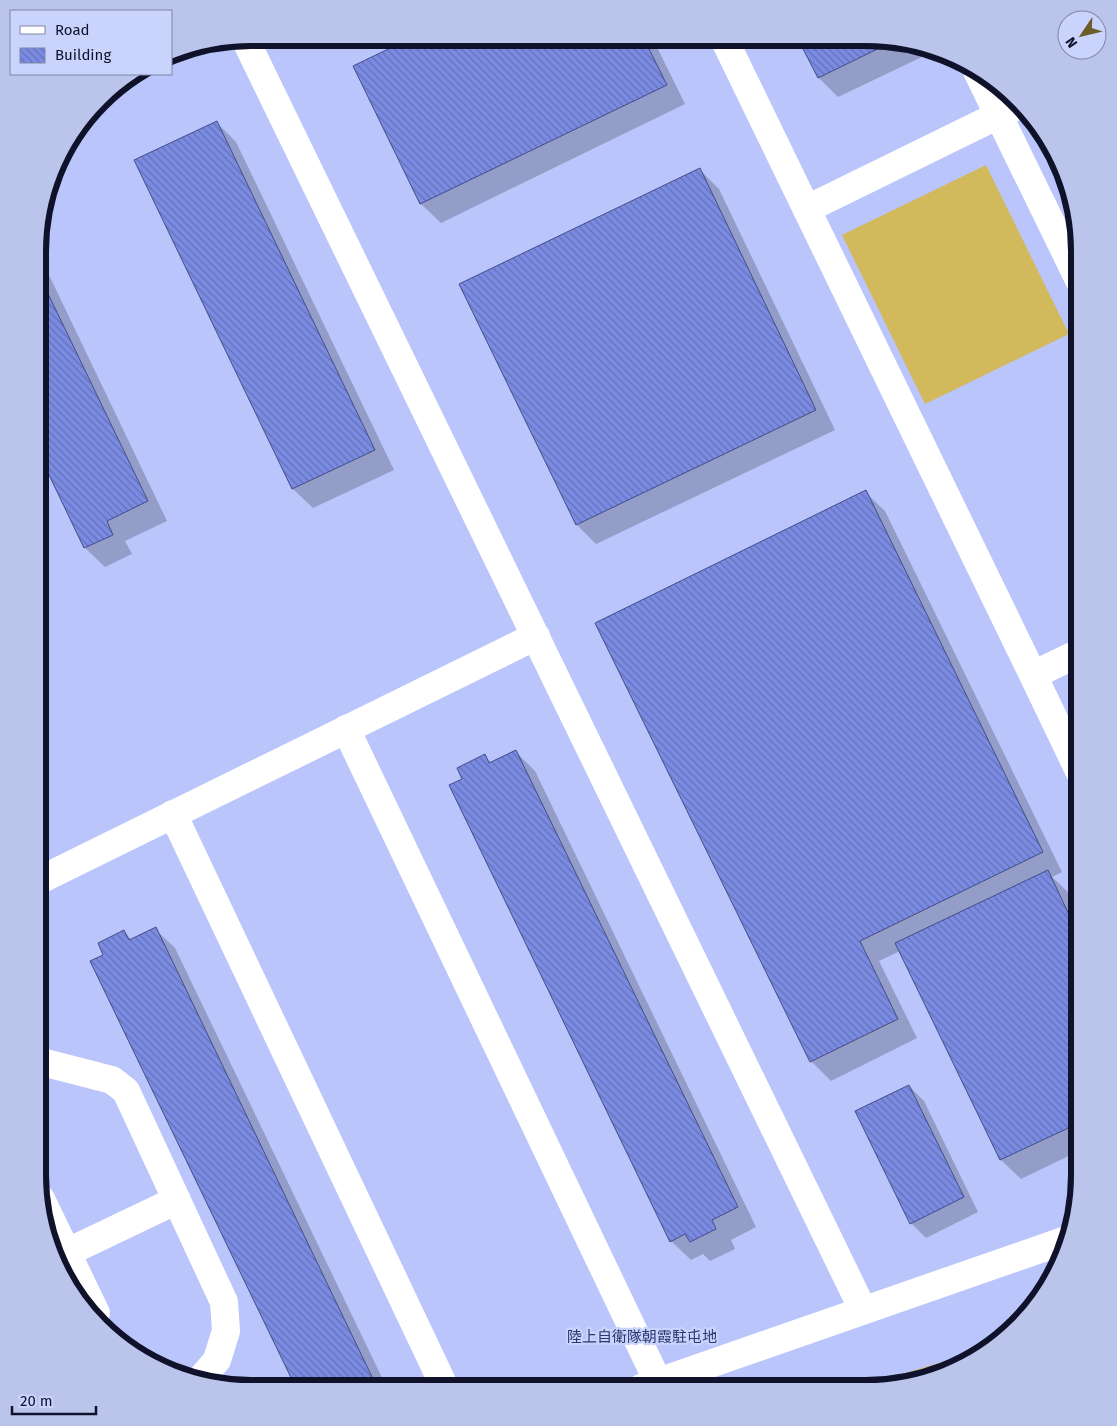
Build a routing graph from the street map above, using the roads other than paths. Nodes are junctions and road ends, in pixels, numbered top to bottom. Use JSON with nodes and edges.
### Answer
{"nodes":[{"id":1,"x":249,"y":46,"type":"edge"},
{"id":2,"x":727,"y":46,"type":"edge"},
{"id":3,"x":990,"y":88,"type":"edge"},
{"id":4,"x":1007,"y":111,"type":"edge"},
{"id":5,"x":807,"y":209,"type":"junction"},
{"id":6,"x":1071,"y":259,"type":"edge"},
{"id":7,"x":536,"y":636,"type":"junction"},
{"id":8,"x":1071,"y":656,"type":"edge"},
{"id":9,"x":1033,"y":675,"type":"junction"},
{"id":10,"x":346,"y":729,"type":"junction"},
{"id":11,"x":1071,"y":754,"type":"edge"},
{"id":12,"x":173,"y":814,"type":"junction"},
{"id":13,"x":46,"y":877,"type":"edge"},
{"id":14,"x":46,"y":1063,"type":"edge"},
{"id":15,"x":177,"y":1200,"type":"junction"},
{"id":16,"x":51,"y":1221,"type":"edge"},
{"id":17,"x":1059,"y":1242,"type":"edge"},
{"id":18,"x":66,"y":1253,"type":"junction"},
{"id":19,"x":90,"y":1302,"type":"edge"},
{"id":20,"x":863,"y":1310,"type":"junction"},
{"id":21,"x":204,"y":1374,"type":"edge"},
{"id":22,"x":441,"y":1380,"type":"edge"},
{"id":23,"x":647,"y":1380,"type":"edge"},
{"id":24,"x":663,"y":1380,"type":"edge"}],
"edges":[{"from":1,"to":7,"type":"lane"},
{"from":2,"to":5,"type":"lane"},
{"from":3,"to":4,"type":"lane"},
{"from":4,"to":5,"type":"lane"},
{"from":4,"to":6,"type":"lane"},
{"from":5,"to":9,"type":"lane"},
{"from":7,"to":10,"type":"lane"},
{"from":7,"to":20,"type":"lane"},
{"from":8,"to":9,"type":"lane"},
{"from":9,"to":11,"type":"lane"},
{"from":10,"to":12,"type":"lane"},
{"from":10,"to":23,"type":"lane"},
{"from":12,"to":13,"type":"lane"},
{"from":12,"to":22,"type":"lane"},
{"from":14,"to":15,"type":"lane"},
{"from":15,"to":18,"type":"lane"},
{"from":15,"to":21,"type":"lane"},
{"from":16,"to":18,"type":"lane"},
{"from":17,"to":20,"type":"lane"},
{"from":18,"to":19,"type":"lane"},
{"from":20,"to":24,"type":"lane"}]}
